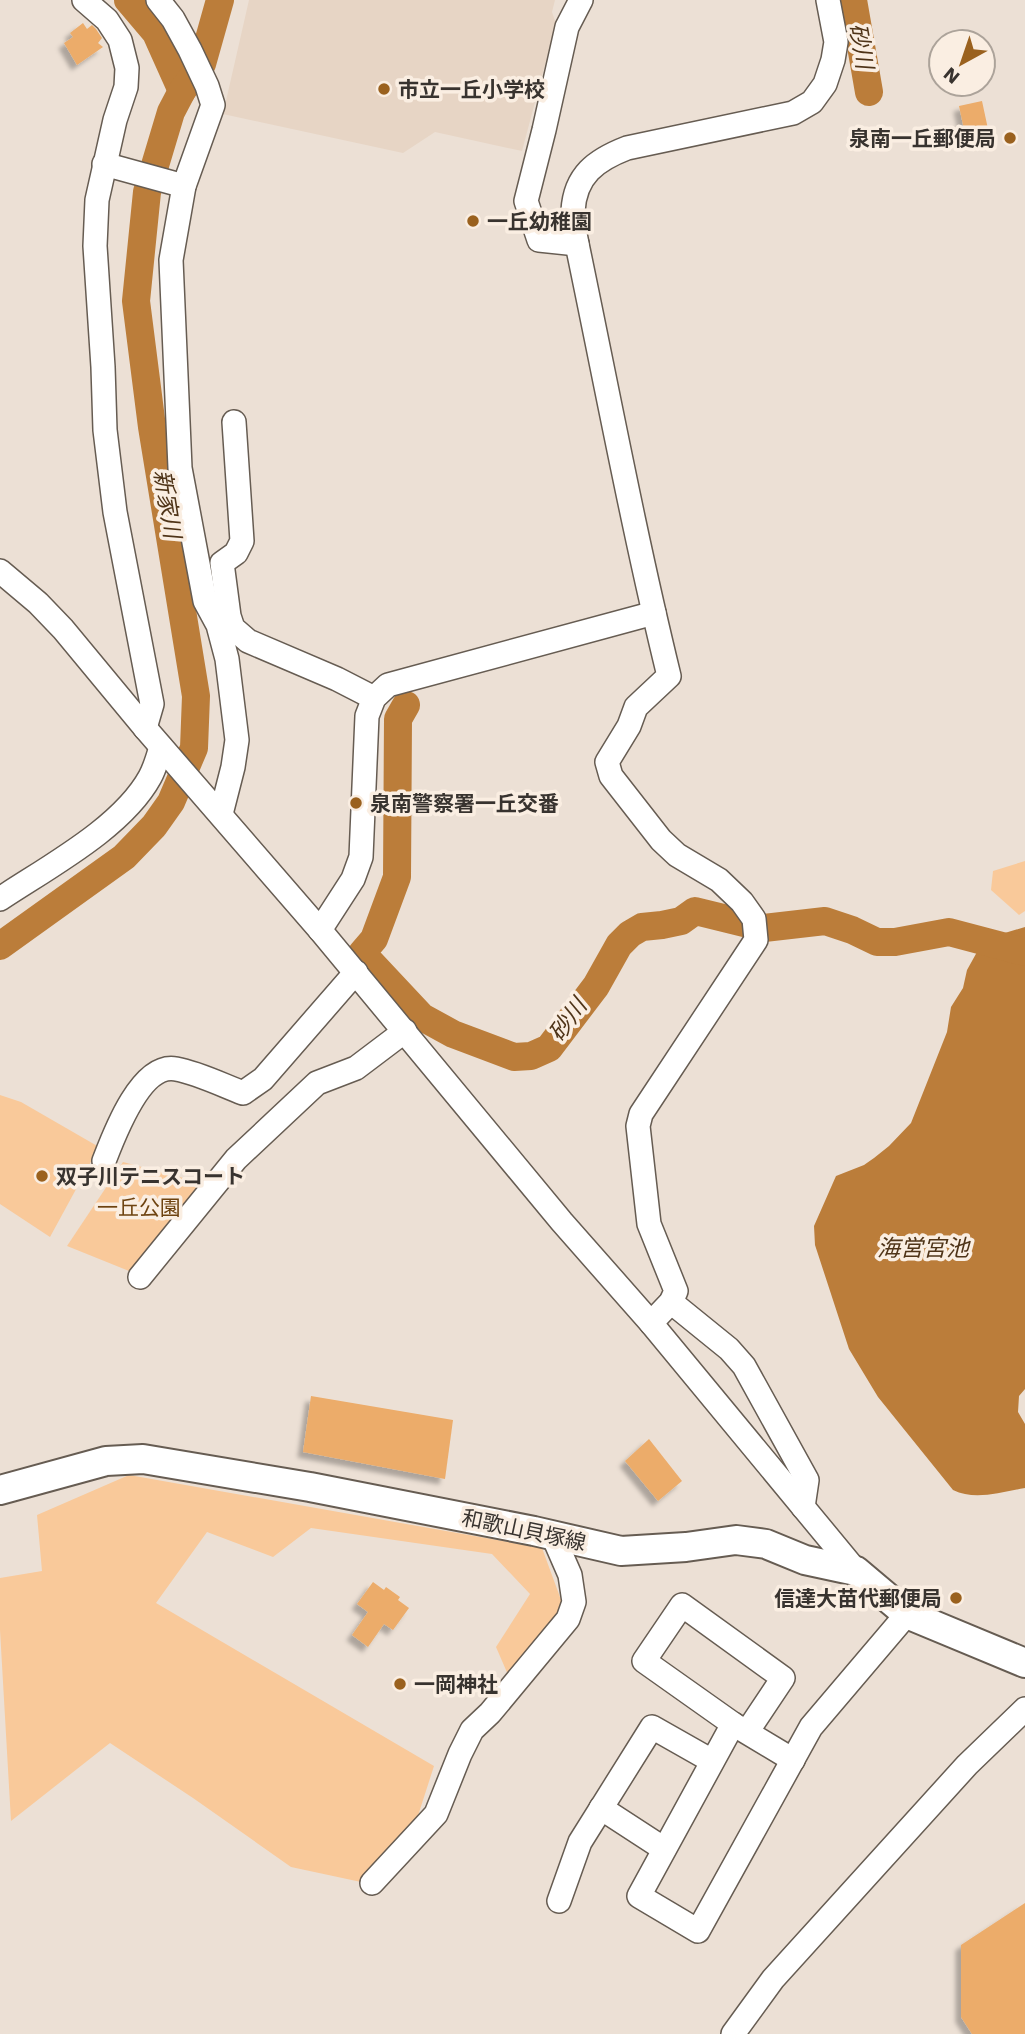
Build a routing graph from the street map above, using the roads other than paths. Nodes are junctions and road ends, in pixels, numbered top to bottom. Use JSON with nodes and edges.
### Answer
{"nodes":[{"id":1,"x":84,"y":0,"type":"edge"},
{"id":2,"x":158,"y":0,"type":"edge"},
{"id":3,"x":581,"y":0,"type":"edge"},
{"id":4,"x":828,"y":0,"type":"edge"},
{"id":5,"x":104,"y":164,"type":"junction"},
{"id":6,"x":184,"y":186,"type":"junction"},
{"id":7,"x":577,"y":244,"type":"junction"},
{"id":8,"x":234,"y":422,"type":"dead end"},
{"id":9,"x":0,"y":571,"type":"edge"},
{"id":10,"x":654,"y":613,"type":"junction"},
{"id":11,"x":374,"y":698,"type":"junction"},
{"id":12,"x":145,"y":728,"type":"junction"},
{"id":13,"x":162,"y":747,"type":"junction"},
{"id":14,"x":221,"y":814,"type":"junction"},
{"id":15,"x":0,"y":900,"type":"edge"},
{"id":16,"x":320,"y":930,"type":"junction"},
{"id":17,"x":356,"y":972,"type":"junction"},
{"id":18,"x":405,"y":1031,"type":"junction"},
{"id":19,"x":104,"y":1161,"type":"dead end"},
{"id":20,"x":140,"y":1277,"type":"dead end"},
{"id":21,"x":671,"y":1302,"type":"junction"},
{"id":22,"x":651,"y":1324,"type":"junction"},
{"id":23,"x":0,"y":1490,"type":"edge"},
{"id":24,"x":803,"y":1507,"type":"junction"},
{"id":25,"x":553,"y":1536,"type":"junction"},
{"id":26,"x":856,"y":1571,"type":"junction"},
{"id":27,"x":906,"y":1614,"type":"junction"},
{"id":28,"x":1025,"y":1663,"type":"edge"},
{"id":29,"x":1025,"y":1709,"type":"edge"},
{"id":30,"x":740,"y":1728,"type":"junction"},
{"id":31,"x":793,"y":1760,"type":"junction"},
{"id":32,"x":712,"y":1762,"type":"junction"},
{"id":33,"x":601,"y":1808,"type":"junction"},
{"id":34,"x":664,"y":1849,"type":"junction"},
{"id":35,"x":372,"y":1883,"type":"dead end"},
{"id":36,"x":559,"y":1900,"type":"dead end"},
{"id":37,"x":733,"y":2034,"type":"edge"}],
"edges":[{"from":1,"to":5,"type":"street"},
{"from":2,"to":6,"type":"street"},
{"from":3,"to":7,"type":"street"},
{"from":4,"to":7,"type":"street"},
{"from":5,"to":6,"type":"street"},
{"from":5,"to":12,"type":"street"},
{"from":6,"to":14,"type":"street"},
{"from":7,"to":10,"type":"street"},
{"from":8,"to":11,"type":"street"},
{"from":9,"to":12,"type":"street"},
{"from":10,"to":11,"type":"street"},
{"from":10,"to":21,"type":"street"},
{"from":11,"to":16,"type":"street"},
{"from":12,"to":13,"type":"street"},
{"from":13,"to":14,"type":"street"},
{"from":13,"to":15,"type":"street"},
{"from":14,"to":16,"type":"street"},
{"from":16,"to":17,"type":"street"},
{"from":17,"to":18,"type":"street"},
{"from":17,"to":19,"type":"street"},
{"from":18,"to":20,"type":"street"},
{"from":18,"to":22,"type":"street"},
{"from":21,"to":22,"type":"street"},
{"from":21,"to":24,"type":"street"},
{"from":22,"to":24,"type":"street"},
{"from":23,"to":25,"type":"main road","name":"和歌山貝塚線"},
{"from":24,"to":26,"type":"street"},
{"from":25,"to":26,"type":"main road","name":"和歌山貝塚線"},
{"from":25,"to":35,"type":"street"},
{"from":26,"to":27,"type":"main road","name":"和歌山貝塚線"},
{"from":27,"to":28,"type":"main road","name":"和歌山貝塚線"},
{"from":27,"to":31,"type":"street"},
{"from":29,"to":37,"type":"street"},
{"from":30,"to":30,"type":"street"},
{"from":30,"to":31,"type":"street"},
{"from":30,"to":32,"type":"street"},
{"from":31,"to":34,"type":"street"},
{"from":32,"to":33,"type":"street"},
{"from":32,"to":34,"type":"street"},
{"from":33,"to":34,"type":"street"},
{"from":33,"to":36,"type":"street"}]}
